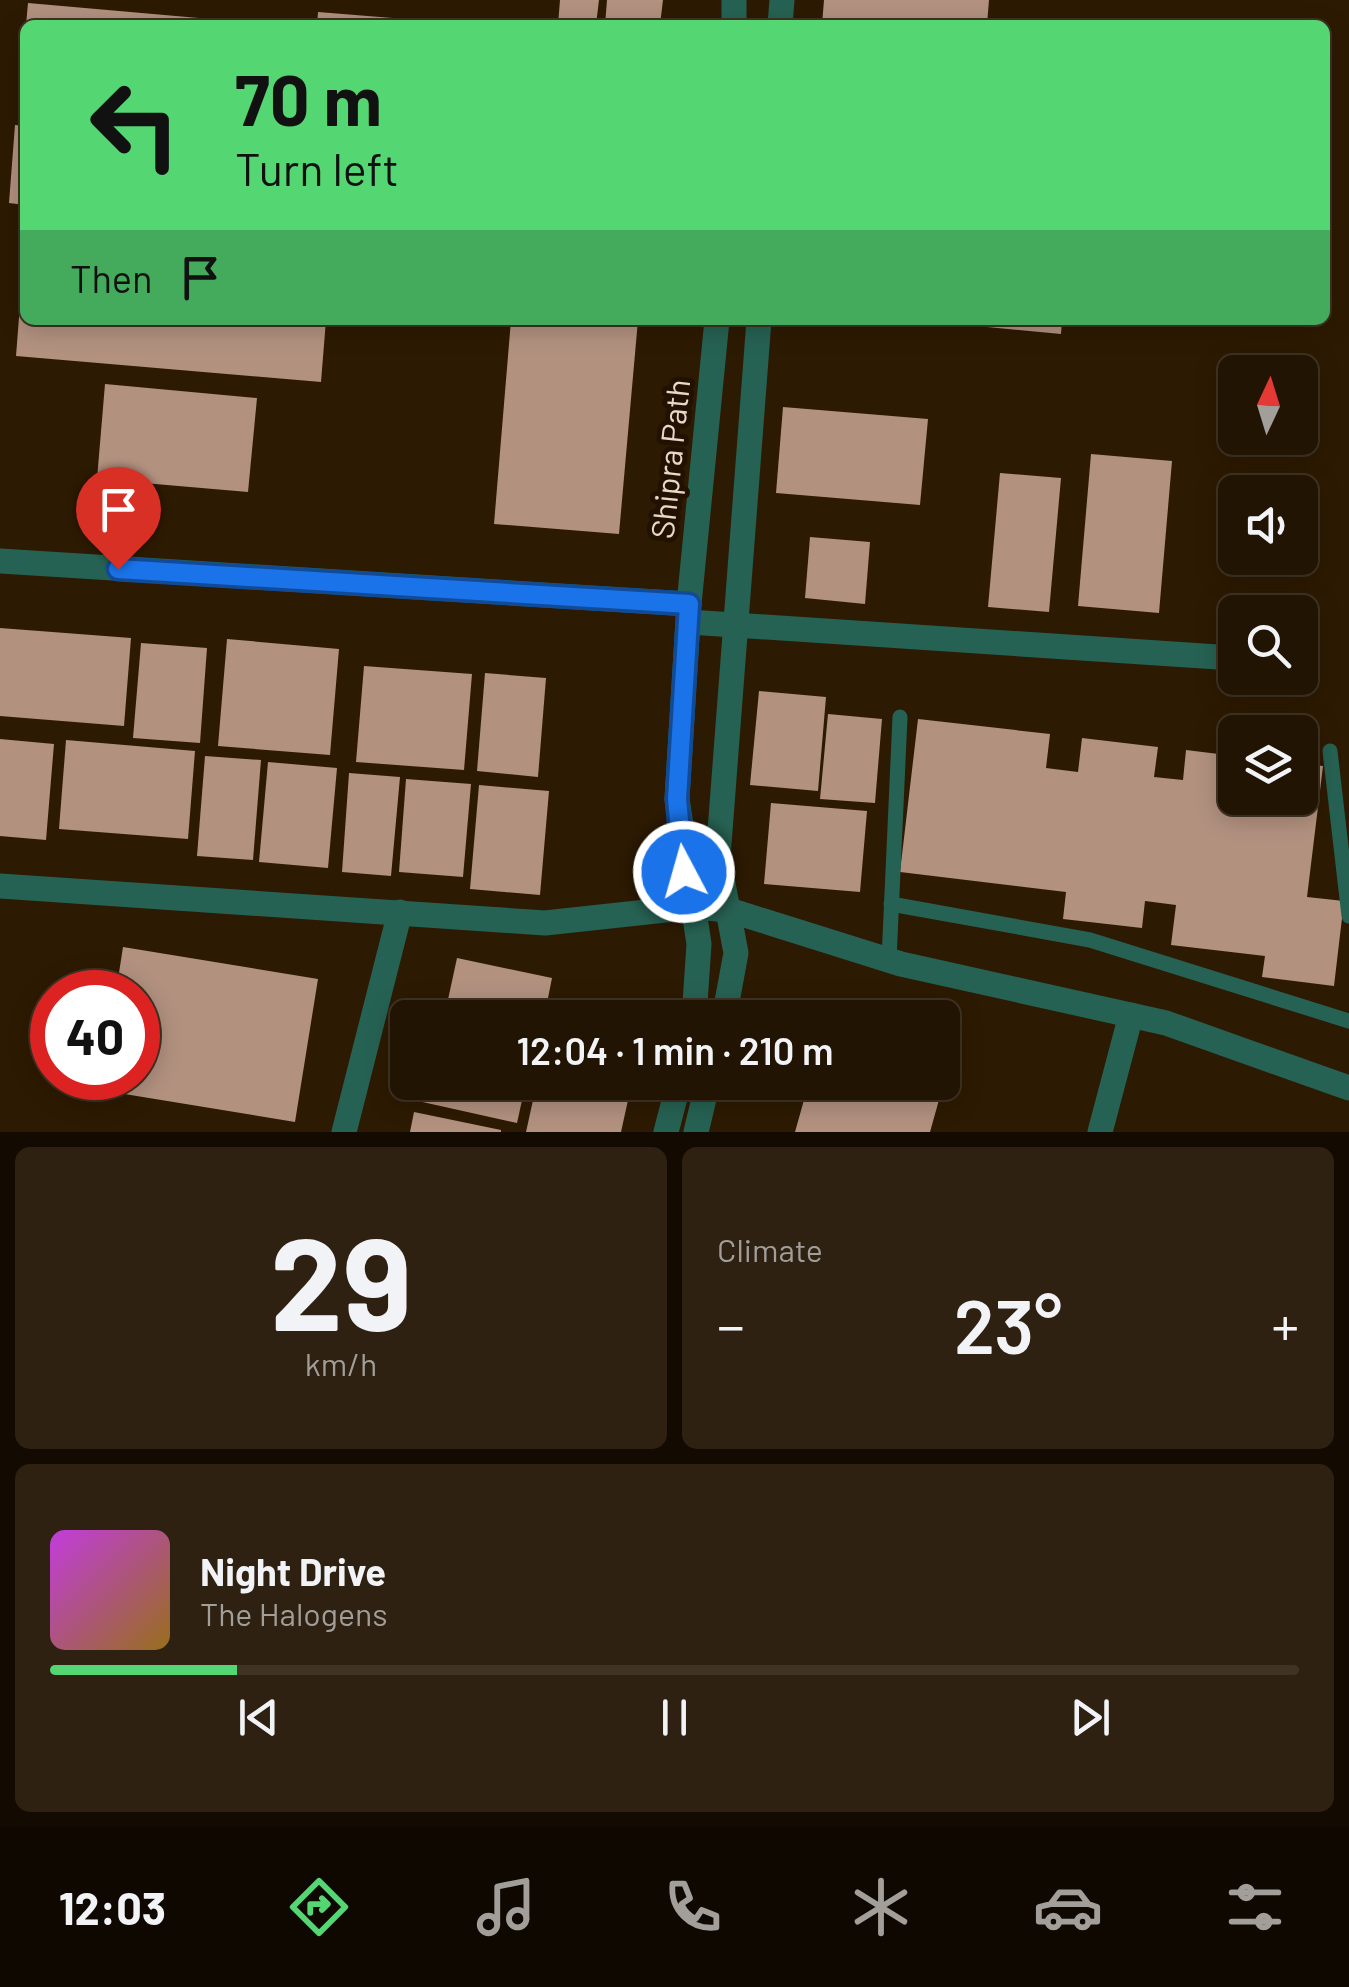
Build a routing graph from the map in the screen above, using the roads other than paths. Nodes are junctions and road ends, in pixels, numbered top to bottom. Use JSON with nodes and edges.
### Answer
{"nodes":[{"id":1,"x":717,"y":325,"type":"edge"},
{"id":2,"x":759,"y":325,"type":"edge"},
{"id":3,"x":0,"y":561,"type":"edge"},
{"id":4,"x":689,"y":613,"type":"junction"},
{"id":5,"x":737,"y":628,"type":"junction"},
{"id":6,"x":1218,"y":657,"type":"edge"},
{"id":7,"x":900,"y":717,"type":"dead end"},
{"id":8,"x":1330,"y":752,"type":"dead end"},
{"id":9,"x":0,"y":886,"type":"edge"},
{"id":10,"x":891,"y":904,"type":"junction"},
{"id":11,"x":694,"y":907,"type":"junction"},
{"id":12,"x":729,"y":910,"type":"junction"},
{"id":13,"x":400,"y":912,"type":"junction"},
{"id":14,"x":1349,"y":916,"type":"edge"},
{"id":15,"x":889,"y":960,"type":"junction"},
{"id":16,"x":695,"y":1000,"type":"edge"},
{"id":17,"x":727,"y":1000,"type":"edge"},
{"id":18,"x":1131,"y":1015,"type":"junction"},
{"id":19,"x":1349,"y":1022,"type":"edge"},
{"id":20,"x":1349,"y":1088,"type":"edge"},
{"id":21,"x":674,"y":1100,"type":"edge"},
{"id":22,"x":704,"y":1100,"type":"edge"},
{"id":23,"x":344,"y":1132,"type":"edge"},
{"id":24,"x":666,"y":1132,"type":"edge"},
{"id":25,"x":696,"y":1132,"type":"edge"},
{"id":26,"x":1100,"y":1132,"type":"edge"}],
"edges":[{"from":1,"to":4,"type":"street","name":"Shipra Path"},
{"from":2,"to":5,"type":"street"},
{"from":3,"to":4,"type":"street"},
{"from":4,"to":5,"type":"street"},
{"from":4,"to":11,"type":"street","name":"Shipra Path"},
{"from":5,"to":6,"type":"street"},
{"from":5,"to":12,"type":"street"},
{"from":7,"to":10,"type":"lane"},
{"from":8,"to":14,"type":"lane"},
{"from":9,"to":13,"type":"street"},
{"from":10,"to":15,"type":"lane"},
{"from":10,"to":19,"type":"lane"},
{"from":11,"to":12,"type":"street"},
{"from":11,"to":13,"type":"street"},
{"from":11,"to":16,"type":"street","name":"Shipra Path"},
{"from":12,"to":15,"type":"street"},
{"from":12,"to":17,"type":"street"},
{"from":13,"to":23,"type":"street"},
{"from":15,"to":18,"type":"street"},
{"from":18,"to":20,"type":"street"},
{"from":18,"to":26,"type":"street"},
{"from":21,"to":24,"type":"street"},
{"from":22,"to":25,"type":"street"}]}
